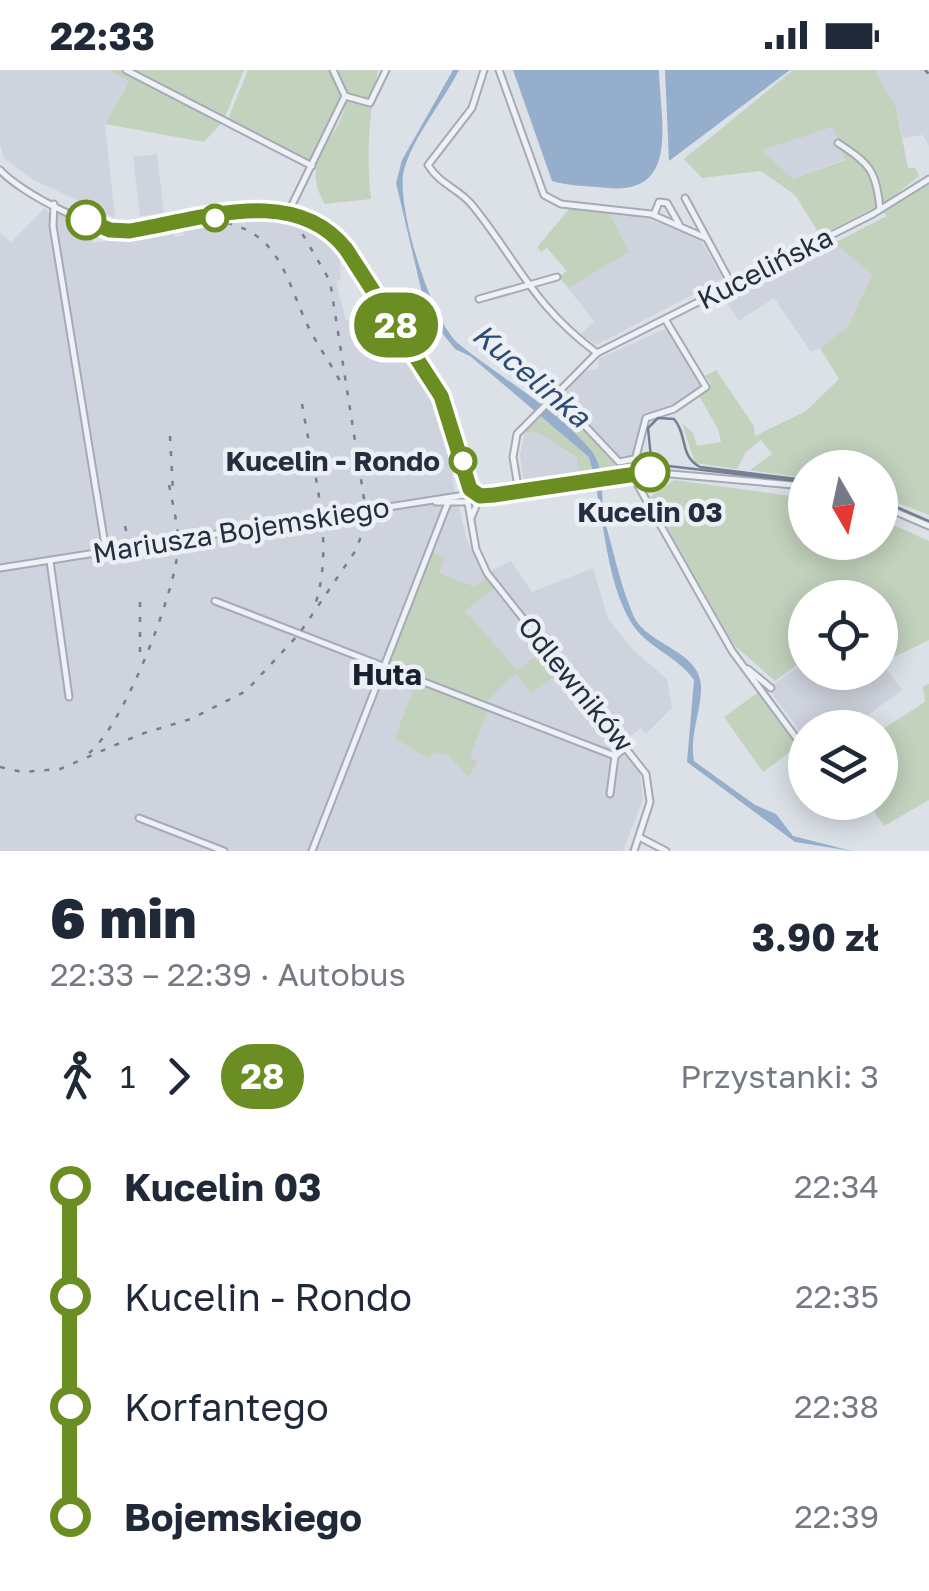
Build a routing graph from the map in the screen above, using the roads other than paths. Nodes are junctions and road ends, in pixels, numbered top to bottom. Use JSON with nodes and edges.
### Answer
{"nodes":[{"id":1,"x":126,"y":70,"type":"edge"},
{"id":2,"x":334,"y":70,"type":"edge"},
{"id":3,"x":386,"y":70,"type":"edge"},
{"id":4,"x":484,"y":70,"type":"edge"},
{"id":5,"x":499,"y":70,"type":"edge"},
{"id":6,"x":345,"y":96,"type":"junction"},
{"id":7,"x":838,"y":143,"type":"dead end"},
{"id":8,"x":312,"y":166,"type":"junction"},
{"id":9,"x":0,"y":170,"type":"edge"},
{"id":10,"x":929,"y":178,"type":"edge"},
{"id":11,"x":685,"y":198,"type":"dead end"},
{"id":12,"x":54,"y":204,"type":"junction"},
{"id":13,"x":62,"y":208,"type":"junction"},
{"id":14,"x":880,"y":210,"type":"junction"},
{"id":15,"x":289,"y":211,"type":"junction"},
{"id":16,"x":654,"y":216,"type":"junction"},
{"id":17,"x":680,"y":226,"type":"junction"},
{"id":18,"x":54,"y":234,"type":"junction"},
{"id":19,"x":706,"y":238,"type":"junction"},
{"id":20,"x":557,"y":277,"type":"dead end"},
{"id":21,"x":732,"y":285,"type":"junction"},
{"id":22,"x":527,"y":286,"type":"junction"},
{"id":23,"x":479,"y":299,"type":"dead end"},
{"id":24,"x":665,"y":319,"type":"junction"},
{"id":25,"x":597,"y":353,"type":"junction"},
{"id":26,"x":554,"y":397,"type":"junction"},
{"id":27,"x":634,"y":459,"type":"junction"},
{"id":28,"x":634,"y":474,"type":"junction"},
{"id":29,"x":788,"y":484,"type":"edge"},
{"id":30,"x":519,"y":492,"type":"junction"},
{"id":31,"x":480,"y":496,"type":"junction"},
{"id":32,"x":452,"y":498,"type":"junction"},
{"id":33,"x":469,"y":499,"type":"junction"},
{"id":34,"x":432,"y":501,"type":"junction"},
{"id":35,"x":446,"y":504,"type":"junction"},
{"id":36,"x":898,"y":513,"type":"edge"},
{"id":37,"x":929,"y":526,"type":"edge"},
{"id":38,"x":106,"y":552,"type":"junction"},
{"id":39,"x":50,"y":561,"type":"junction"},
{"id":40,"x":0,"y":568,"type":"edge"},
{"id":41,"x":215,"y":601,"type":"dead end"},
{"id":42,"x":384,"y":667,"type":"junction"},
{"id":43,"x":745,"y":668,"type":"junction"},
{"id":44,"x":772,"y":688,"type":"dead end"},
{"id":45,"x":69,"y":697,"type":"dead end"},
{"id":46,"x":788,"y":727,"type":"edge"},
{"id":47,"x":626,"y":747,"type":"junction"},
{"id":48,"x":616,"y":756,"type":"junction"},
{"id":49,"x":610,"y":794,"type":"dead end"},
{"id":50,"x":139,"y":818,"type":"dead end"},
{"id":51,"x":639,"y":837,"type":"junction"},
{"id":52,"x":224,"y":851,"type":"edge"},
{"id":53,"x":312,"y":851,"type":"edge"},
{"id":54,"x":634,"y":851,"type":"edge"},
{"id":55,"x":666,"y":851,"type":"edge"}],
"edges":[{"from":1,"to":8,"type":"street"},
{"from":2,"to":6,"type":"street"},
{"from":3,"to":6,"type":"street"},
{"from":4,"to":22,"type":"street"},
{"from":5,"to":16,"type":"street"},
{"from":6,"to":8,"type":"street"},
{"from":7,"to":14,"type":"street"},
{"from":8,"to":15,"type":"street"},
{"from":9,"to":12,"type":"street"},
{"from":10,"to":14,"type":"street","name":"Kucelińska"},
{"from":11,"to":19,"type":"street"},
{"from":12,"to":13,"type":"street"},
{"from":12,"to":18,"type":"street"},
{"from":13,"to":15,"type":"street"},
{"from":13,"to":18,"type":"street"},
{"from":14,"to":21,"type":"street","name":"Kucelińska"},
{"from":15,"to":33,"type":"street"},
{"from":16,"to":17,"type":"street"},
{"from":16,"to":17,"type":"street"},
{"from":17,"to":19,"type":"street"},
{"from":18,"to":38,"type":"street"},
{"from":19,"to":21,"type":"street"},
{"from":20,"to":22,"type":"street"},
{"from":21,"to":24,"type":"street","name":"Kucelińska"},
{"from":22,"to":23,"type":"street"},
{"from":22,"to":25,"type":"street"},
{"from":24,"to":25,"type":"street","name":"Kucelińska"},
{"from":24,"to":27,"type":"street"},
{"from":25,"to":26,"type":"street","name":"Kucelińska"},
{"from":26,"to":27,"type":"street"},
{"from":26,"to":30,"type":"street","name":"Kucelińska"},
{"from":27,"to":28,"type":"street"},
{"from":28,"to":29,"type":"street"},
{"from":28,"to":30,"type":"street"},
{"from":28,"to":43,"type":"street"},
{"from":30,"to":31,"type":"street"},
{"from":31,"to":33,"type":"street"},
{"from":31,"to":33,"type":"street"},
{"from":32,"to":33,"type":"street","name":"Mariusza Bojemskiego"},
{"from":32,"to":34,"type":"street","name":"Mariusza Bojemskiego"},
{"from":32,"to":35,"type":"street"},
{"from":33,"to":35,"type":"street","name":"Mariusza Bojemskiego"},
{"from":33,"to":47,"type":"street","name":"Odlewników"},
{"from":34,"to":35,"type":"street","name":"Mariusza Bojemskiego"},
{"from":34,"to":38,"type":"street","name":"Mariusza Bojemskiego"},
{"from":35,"to":42,"type":"street"},
{"from":36,"to":37,"type":"street"},
{"from":38,"to":39,"type":"street","name":"Mariusza Bojemskiego"},
{"from":39,"to":40,"type":"street","name":"Mariusza Bojemskiego"},
{"from":39,"to":45,"type":"street"},
{"from":41,"to":42,"type":"street"},
{"from":42,"to":48,"type":"street"},
{"from":42,"to":53,"type":"street"},
{"from":43,"to":44,"type":"street"},
{"from":43,"to":46,"type":"street"},
{"from":47,"to":48,"type":"street"},
{"from":47,"to":51,"type":"street","name":"Odlewników"},
{"from":48,"to":49,"type":"street"},
{"from":50,"to":52,"type":"street"},
{"from":51,"to":54,"type":"street","name":"Odlewników"},
{"from":51,"to":55,"type":"street"}]}
